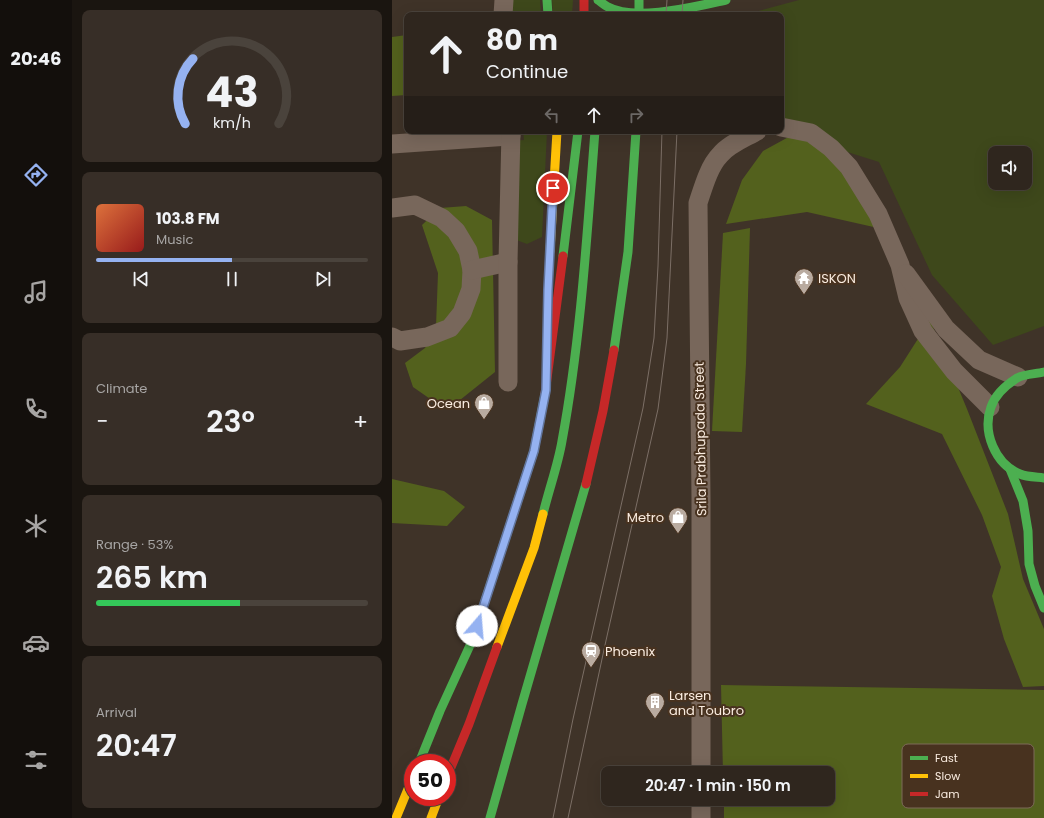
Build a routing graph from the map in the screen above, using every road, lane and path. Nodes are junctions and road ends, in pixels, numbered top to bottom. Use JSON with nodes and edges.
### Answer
{"nodes":[{"id":1,"x":504,"y":0,"type":"edge"},
{"id":2,"x":547,"y":0,"type":"edge"},
{"id":3,"x":584,"y":0,"type":"edge"},
{"id":4,"x":639,"y":0,"type":"edge"},
{"id":5,"x":602,"y":1,"type":"edge"},
{"id":6,"x":722,"y":1,"type":"edge"},
{"id":7,"x":503,"y":12,"type":"edge"},
{"id":8,"x":548,"y":12,"type":"edge"},
{"id":9,"x":584,"y":12,"type":"edge"},
{"id":10,"x":592,"y":12,"type":"edge"},
{"id":11,"x":601,"y":12,"type":"edge"},
{"id":12,"x":625,"y":12,"type":"edge"},
{"id":13,"x":638,"y":12,"type":"edge"},
{"id":14,"x":660,"y":12,"type":"edge"},
{"id":15,"x":701,"y":12,"type":"edge"},
{"id":16,"x":784,"y":128,"type":"edge"},
{"id":17,"x":500,"y":134,"type":"edge"},
{"id":18,"x":511,"y":134,"type":"edge"},
{"id":19,"x":556,"y":134,"type":"edge"},
{"id":20,"x":578,"y":134,"type":"edge"},
{"id":21,"x":595,"y":134,"type":"edge"},
{"id":22,"x":636,"y":134,"type":"edge"},
{"id":23,"x":752,"y":134,"type":"edge"},
{"id":24,"x":392,"y":144,"type":"edge"},
{"id":25,"x":392,"y":208,"type":"edge"},
{"id":26,"x":508,"y":262,"type":"junction"},
{"id":27,"x":549,"y":262,"type":"dead end"},
{"id":28,"x":900,"y":265,"type":"junction"},
{"id":29,"x":472,"y":270,"type":"junction"},
{"id":30,"x":548,"y":298,"type":"dead end"},
{"id":31,"x":392,"y":337,"type":"edge"},
{"id":32,"x":1044,"y":372,"type":"edge"},
{"id":33,"x":1018,"y":377,"type":"junction"},
{"id":34,"x":508,"y":382,"type":"dead end"},
{"id":35,"x":546,"y":390,"type":"junction"},
{"id":36,"x":990,"y":407,"type":"junction"},
{"id":37,"x":1010,"y":468,"type":"junction"},
{"id":38,"x":1044,"y":478,"type":"edge"},
{"id":39,"x":1044,"y":608,"type":"edge"},
{"id":40,"x":423,"y":754,"type":"edge"},
{"id":41,"x":456,"y":756,"type":"edge"},
{"id":42,"x":701,"y":766,"type":"edge"},
{"id":43,"x":404,"y":799,"type":"edge"},
{"id":44,"x":436,"y":806,"type":"edge"},
{"id":45,"x":701,"y":806,"type":"edge"},
{"id":46,"x":396,"y":818,"type":"edge"},
{"id":47,"x":432,"y":818,"type":"edge"},
{"id":48,"x":490,"y":818,"type":"edge"},
{"id":49,"x":701,"y":818,"type":"edge"}],
"edges":[{"from":1,"to":7,"type":"street"},
{"from":2,"to":8,"type":"main road"},
{"from":3,"to":9,"type":"main road"},
{"from":4,"to":13,"type":"main road","bridge":true},
{"from":5,"to":10,"type":"main road"},
{"from":5,"to":11,"type":"main road"},
{"from":5,"to":12,"type":"main road"},
{"from":6,"to":14,"type":"main road"},
{"from":6,"to":15,"type":"main road"},
{"from":16,"to":28,"type":"street"},
{"from":17,"to":24,"type":"street"},
{"from":18,"to":26,"type":"street"},
{"from":19,"to":27,"type":"main road"},
{"from":20,"to":35,"type":"main road"},
{"from":21,"to":41,"type":"main road"},
{"from":22,"to":48,"type":"main road"},
{"from":23,"to":42,"type":"street","name":"Srila Prabhupada Street"},
{"from":25,"to":29,"type":"street"},
{"from":26,"to":29,"type":"street"},
{"from":26,"to":34,"type":"street"},
{"from":28,"to":33,"type":"street"},
{"from":28,"to":36,"type":"street"},
{"from":29,"to":31,"type":"street"},
{"from":30,"to":35,"type":"main road"},
{"from":32,"to":33,"type":"main road"},
{"from":33,"to":36,"type":"main road"},
{"from":35,"to":40,"type":"main road"},
{"from":36,"to":37,"type":"main road"},
{"from":37,"to":38,"type":"main road"},
{"from":37,"to":39,"type":"main road"},
{"from":43,"to":46,"type":"main road"},
{"from":44,"to":47,"type":"main road"},
{"from":45,"to":49,"type":"street"}]}
